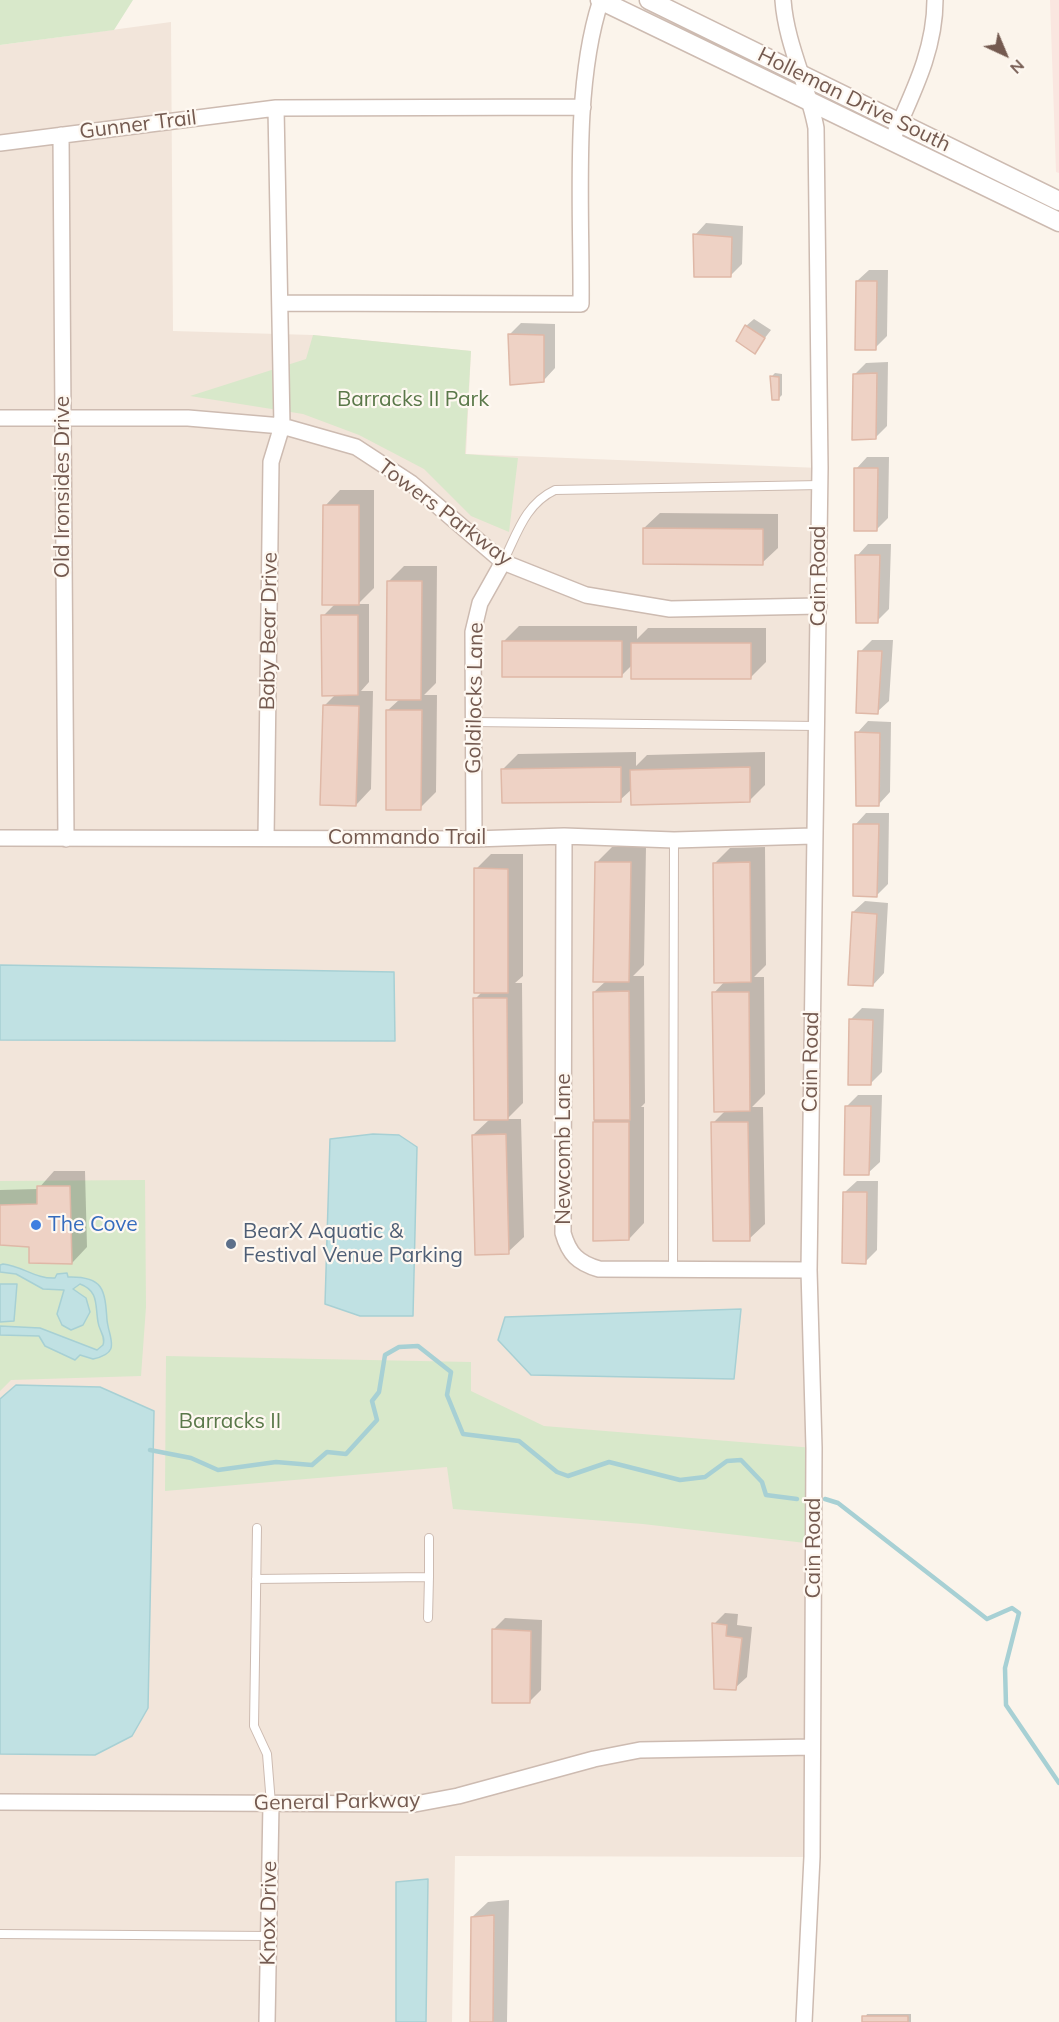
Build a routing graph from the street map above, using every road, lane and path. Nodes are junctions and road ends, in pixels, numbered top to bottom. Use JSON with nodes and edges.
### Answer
{"nodes":[{"id":1,"x":601,"y":0,"type":"edge"},
{"id":2,"x":649,"y":0,"type":"edge"},
{"id":3,"x":783,"y":0,"type":"edge"},
{"id":4,"x":935,"y":0,"type":"edge"},
{"id":5,"x":803,"y":75,"type":"junction"},
{"id":6,"x":811,"y":102,"type":"junction"},
{"id":7,"x":583,"y":107,"type":"junction"},
{"id":8,"x":276,"y":108,"type":"junction"},
{"id":9,"x":900,"y":122,"type":"junction"},
{"id":10,"x":62,"y":135,"type":"junction"},
{"id":11,"x":892,"y":140,"type":"junction"},
{"id":12,"x":0,"y":143,"type":"edge"},
{"id":13,"x":1059,"y":201,"type":"edge"},
{"id":14,"x":1059,"y":222,"type":"edge"},
{"id":15,"x":280,"y":303,"type":"junction"},
{"id":16,"x":0,"y":418,"type":"edge"},
{"id":17,"x":63,"y":420,"type":"junction"},
{"id":18,"x":282,"y":426,"type":"junction"},
{"id":19,"x":820,"y":485,"type":"junction"},
{"id":20,"x":503,"y":562,"type":"junction"},
{"id":21,"x":819,"y":606,"type":"junction"},
{"id":22,"x":473,"y":722,"type":"junction"},
{"id":23,"x":818,"y":726,"type":"junction"},
{"id":24,"x":564,"y":836,"type":"junction"},
{"id":25,"x":813,"y":836,"type":"junction"},
{"id":26,"x":0,"y":838,"type":"edge"},
{"id":27,"x":266,"y":838,"type":"junction"},
{"id":28,"x":66,"y":839,"type":"junction"},
{"id":29,"x":474,"y":839,"type":"junction"},
{"id":30,"x":674,"y":840,"type":"junction"},
{"id":31,"x":673,"y":1269,"type":"junction"},
{"id":32,"x":809,"y":1270,"type":"junction"},
{"id":33,"x":257,"y":1528,"type":"dead end"},
{"id":34,"x":429,"y":1538,"type":"dead end"},
{"id":35,"x":429,"y":1577,"type":"junction"},
{"id":36,"x":256,"y":1579,"type":"junction"},
{"id":37,"x":428,"y":1618,"type":"dead end"},
{"id":38,"x":812,"y":1747,"type":"junction"},
{"id":39,"x":0,"y":1802,"type":"edge"},
{"id":40,"x":271,"y":1804,"type":"junction"},
{"id":41,"x":0,"y":1934,"type":"edge"},
{"id":42,"x":267,"y":1936,"type":"junction"},
{"id":43,"x":267,"y":2022,"type":"edge"},
{"id":44,"x":804,"y":2022,"type":"edge"}],
"edges":[{"from":1,"to":6,"type":"street"},
{"from":1,"to":7,"type":"street"},
{"from":2,"to":5,"type":"street","name":"Holleman Drive South"},
{"from":3,"to":5,"type":"street","name":"Cain Road"},
{"from":4,"to":9,"type":"street"},
{"from":5,"to":6,"type":"street","name":"Cain Road"},
{"from":5,"to":9,"type":"street","name":"Holleman Drive South"},
{"from":6,"to":11,"type":"street"},
{"from":6,"to":19,"type":"street","name":"Cain Road"},
{"from":7,"to":8,"type":"street","name":"Gunner Trail"},
{"from":7,"to":15,"type":"street"},
{"from":8,"to":10,"type":"street","name":"Gunner Trail"},
{"from":8,"to":15,"type":"street","name":"Baby Bear Drive"},
{"from":9,"to":11,"type":"street"},
{"from":9,"to":13,"type":"street","name":"Holleman Drive South"},
{"from":10,"to":12,"type":"street","name":"Gunner Trail"},
{"from":10,"to":17,"type":"street","name":"Old Ironsides Drive"},
{"from":11,"to":14,"type":"street"},
{"from":15,"to":18,"type":"street","name":"Baby Bear Drive"},
{"from":16,"to":17,"type":"street","name":"Towers Parkway"},
{"from":17,"to":18,"type":"street","name":"Towers Parkway"},
{"from":17,"to":28,"type":"street","name":"Old Ironsides Drive"},
{"from":18,"to":20,"type":"street","name":"Towers Parkway"},
{"from":18,"to":27,"type":"street","name":"Baby Bear Drive"},
{"from":19,"to":20,"type":"lane"},
{"from":19,"to":21,"type":"street","name":"Cain Road"},
{"from":20,"to":21,"type":"street","name":"Towers Parkway"},
{"from":20,"to":22,"type":"street","name":"Goldilocks Lane"},
{"from":21,"to":23,"type":"street","name":"Cain Road"},
{"from":22,"to":23,"type":"lane"},
{"from":22,"to":29,"type":"street","name":"Goldilocks Lane"},
{"from":23,"to":25,"type":"street","name":"Cain Road"},
{"from":24,"to":29,"type":"street","name":"Commando Trail"},
{"from":24,"to":30,"type":"street","name":"Commando Trail"},
{"from":24,"to":31,"type":"street","name":"Newcomb Lane"},
{"from":25,"to":30,"type":"street","name":"Commando Trail"},
{"from":25,"to":32,"type":"street","name":"Cain Road"},
{"from":26,"to":28,"type":"street","name":"Commando Trail"},
{"from":27,"to":28,"type":"street","name":"Commando Trail"},
{"from":27,"to":29,"type":"street","name":"Commando Trail"},
{"from":30,"to":31,"type":"lane"},
{"from":31,"to":32,"type":"street","name":"Newcomb Lane"},
{"from":32,"to":38,"type":"street","name":"Cain Road"},
{"from":33,"to":36,"type":"lane"},
{"from":34,"to":35,"type":"lane"},
{"from":35,"to":36,"type":"lane"},
{"from":35,"to":37,"type":"lane"},
{"from":36,"to":40,"type":"lane"},
{"from":38,"to":40,"type":"street","name":"General Parkway"},
{"from":38,"to":44,"type":"street","name":"Cain Road"},
{"from":39,"to":40,"type":"street","name":"General Parkway"},
{"from":40,"to":42,"type":"street","name":"Knox Drive"},
{"from":41,"to":42,"type":"lane"},
{"from":42,"to":43,"type":"street","name":"Knox Drive"}]}
